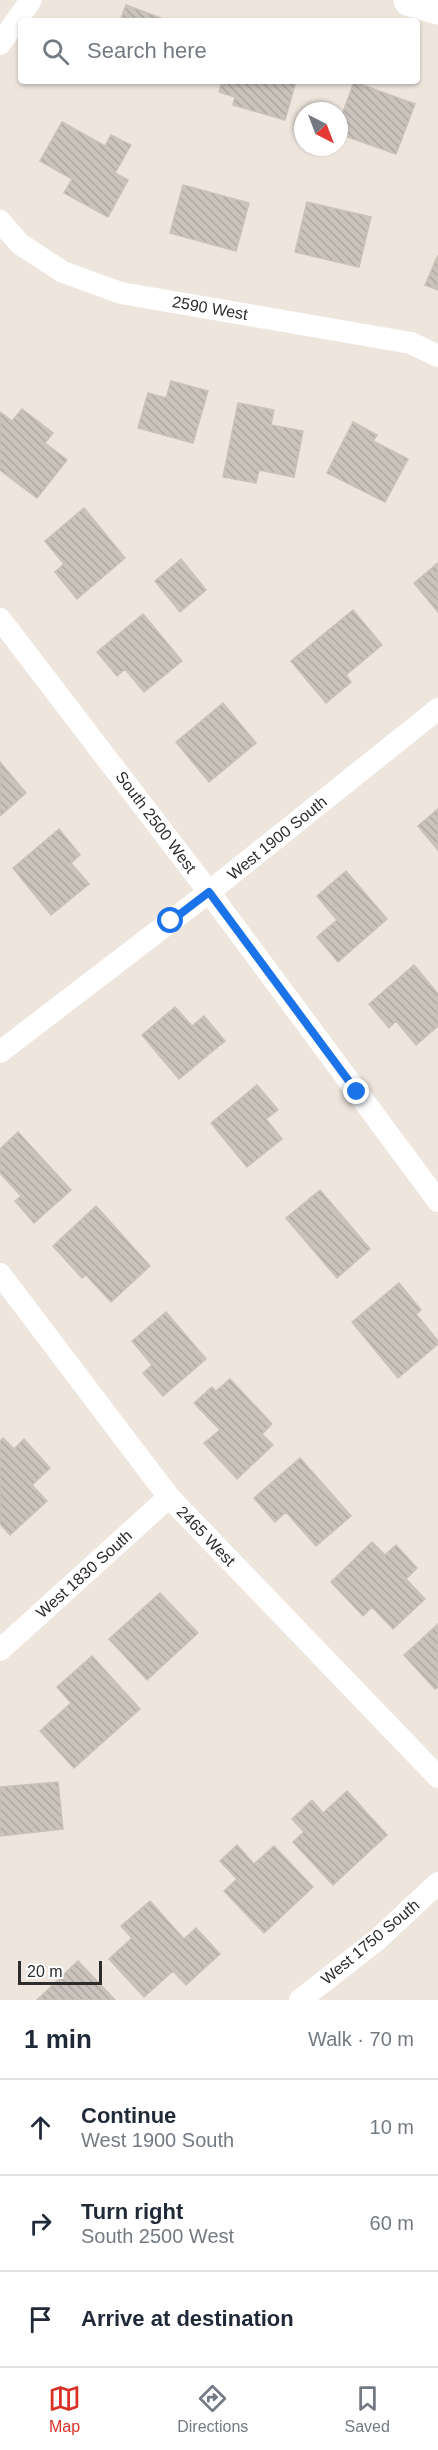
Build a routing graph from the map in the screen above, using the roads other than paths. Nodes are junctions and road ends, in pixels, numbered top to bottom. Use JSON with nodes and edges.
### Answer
{"nodes":[{"id":1,"x":31,"y":0,"type":"edge"},
{"id":2,"x":410,"y":0,"type":"edge"},
{"id":3,"x":438,"y":8,"type":"edge"},
{"id":4,"x":18,"y":18,"type":"edge"},
{"id":5,"x":18,"y":18,"type":"edge"},
{"id":6,"x":0,"y":44,"type":"edge"},
{"id":7,"x":0,"y":221,"type":"edge"},
{"id":8,"x":438,"y":356,"type":"edge"},
{"id":9,"x":0,"y":619,"type":"edge"},
{"id":10,"x":438,"y":709,"type":"edge"},
{"id":11,"x":209,"y":892,"type":"junction"},
{"id":12,"x":0,"y":1052,"type":"edge"},
{"id":13,"x":438,"y":1201,"type":"edge"},
{"id":14,"x":0,"y":1274,"type":"edge"},
{"id":15,"x":169,"y":1497,"type":"junction"},
{"id":16,"x":0,"y":1650,"type":"edge"},
{"id":17,"x":438,"y":1777,"type":"edge"},
{"id":18,"x":438,"y":1883,"type":"edge"},
{"id":19,"x":300,"y":2000,"type":"edge"}],
"edges":[{"from":1,"to":4,"type":"street"},
{"from":2,"to":3,"type":"street"},
{"from":5,"to":6,"type":"street"},
{"from":7,"to":8,"type":"street","name":"2590 West"},
{"from":9,"to":11,"type":"street","name":"South 2500 West"},
{"from":10,"to":11,"type":"street","name":"West 1900 South"},
{"from":11,"to":12,"type":"street","name":"West 1900 South"},
{"from":11,"to":13,"type":"street","name":"South 2500 West"},
{"from":14,"to":15,"type":"street","name":"2465 West"},
{"from":15,"to":16,"type":"street","name":"West 1830 South"},
{"from":15,"to":17,"type":"street","name":"2465 West"},
{"from":18,"to":19,"type":"street","name":"West 1750 South"}]}
